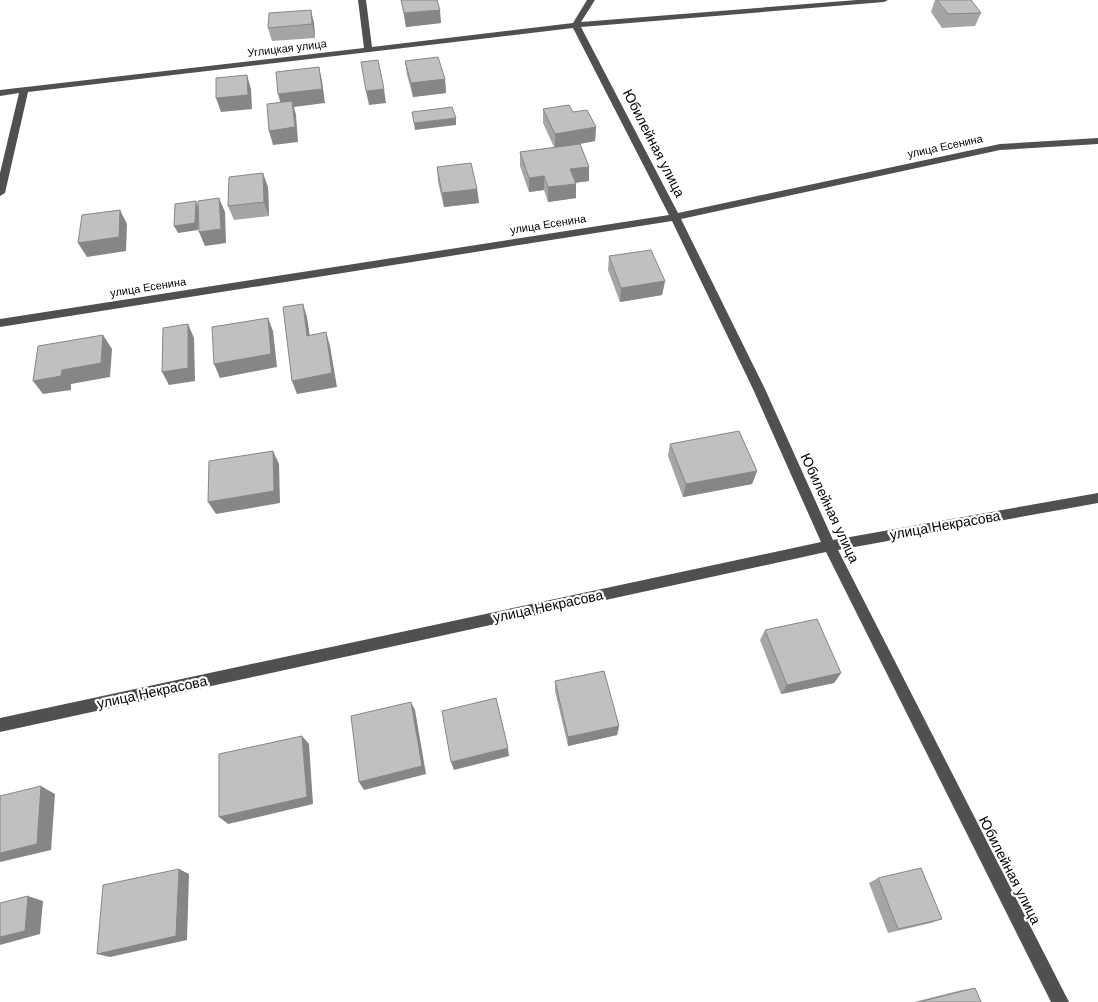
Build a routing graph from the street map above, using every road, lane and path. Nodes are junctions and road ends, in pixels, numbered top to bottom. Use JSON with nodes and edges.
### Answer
{"nodes":[{"id":1,"x":362,"y":0,"type":"edge"},
{"id":2,"x":591,"y":0,"type":"edge"},
{"id":3,"x":884,"y":0,"type":"edge"},
{"id":4,"x":576,"y":25,"type":"junction"},
{"id":5,"x":368,"y":50,"type":"junction"},
{"id":6,"x":24,"y":90,"type":"junction"},
{"id":7,"x":0,"y":93,"type":"edge"},
{"id":8,"x":1098,"y":141,"type":"edge"},
{"id":9,"x":0,"y":193,"type":"edge"},
{"id":10,"x":675,"y":217,"type":"junction"},
{"id":11,"x":0,"y":323,"type":"edge"},
{"id":12,"x":1098,"y":498,"type":"edge"},
{"id":13,"x":829,"y":546,"type":"junction"},
{"id":14,"x":0,"y":725,"type":"edge"},
{"id":15,"x":1060,"y":1002,"type":"edge"}],
"edges":[{"from":1,"to":5,"type":"street"},
{"from":2,"to":4,"type":"street"},
{"from":3,"to":4,"type":"street","name":"Углицкая улица"},
{"from":4,"to":5,"type":"street","name":"Углицкая улица"},
{"from":4,"to":10,"type":"street","name":"Юбилейная улица"},
{"from":5,"to":6,"type":"street","name":"Углицкая улица"},
{"from":6,"to":7,"type":"street","name":"Углицкая улица"},
{"from":6,"to":9,"type":"street"},
{"from":8,"to":10,"type":"street","name":"улица Есенина"},
{"from":10,"to":11,"type":"street","name":"улица Есенина"},
{"from":10,"to":13,"type":"street","name":"Юбилейная улица"},
{"from":12,"to":13,"type":"street","name":"улица Некрасова"},
{"from":13,"to":14,"type":"street","name":"улица Некрасова"},
{"from":13,"to":15,"type":"street","name":"Юбилейная улица"}]}
